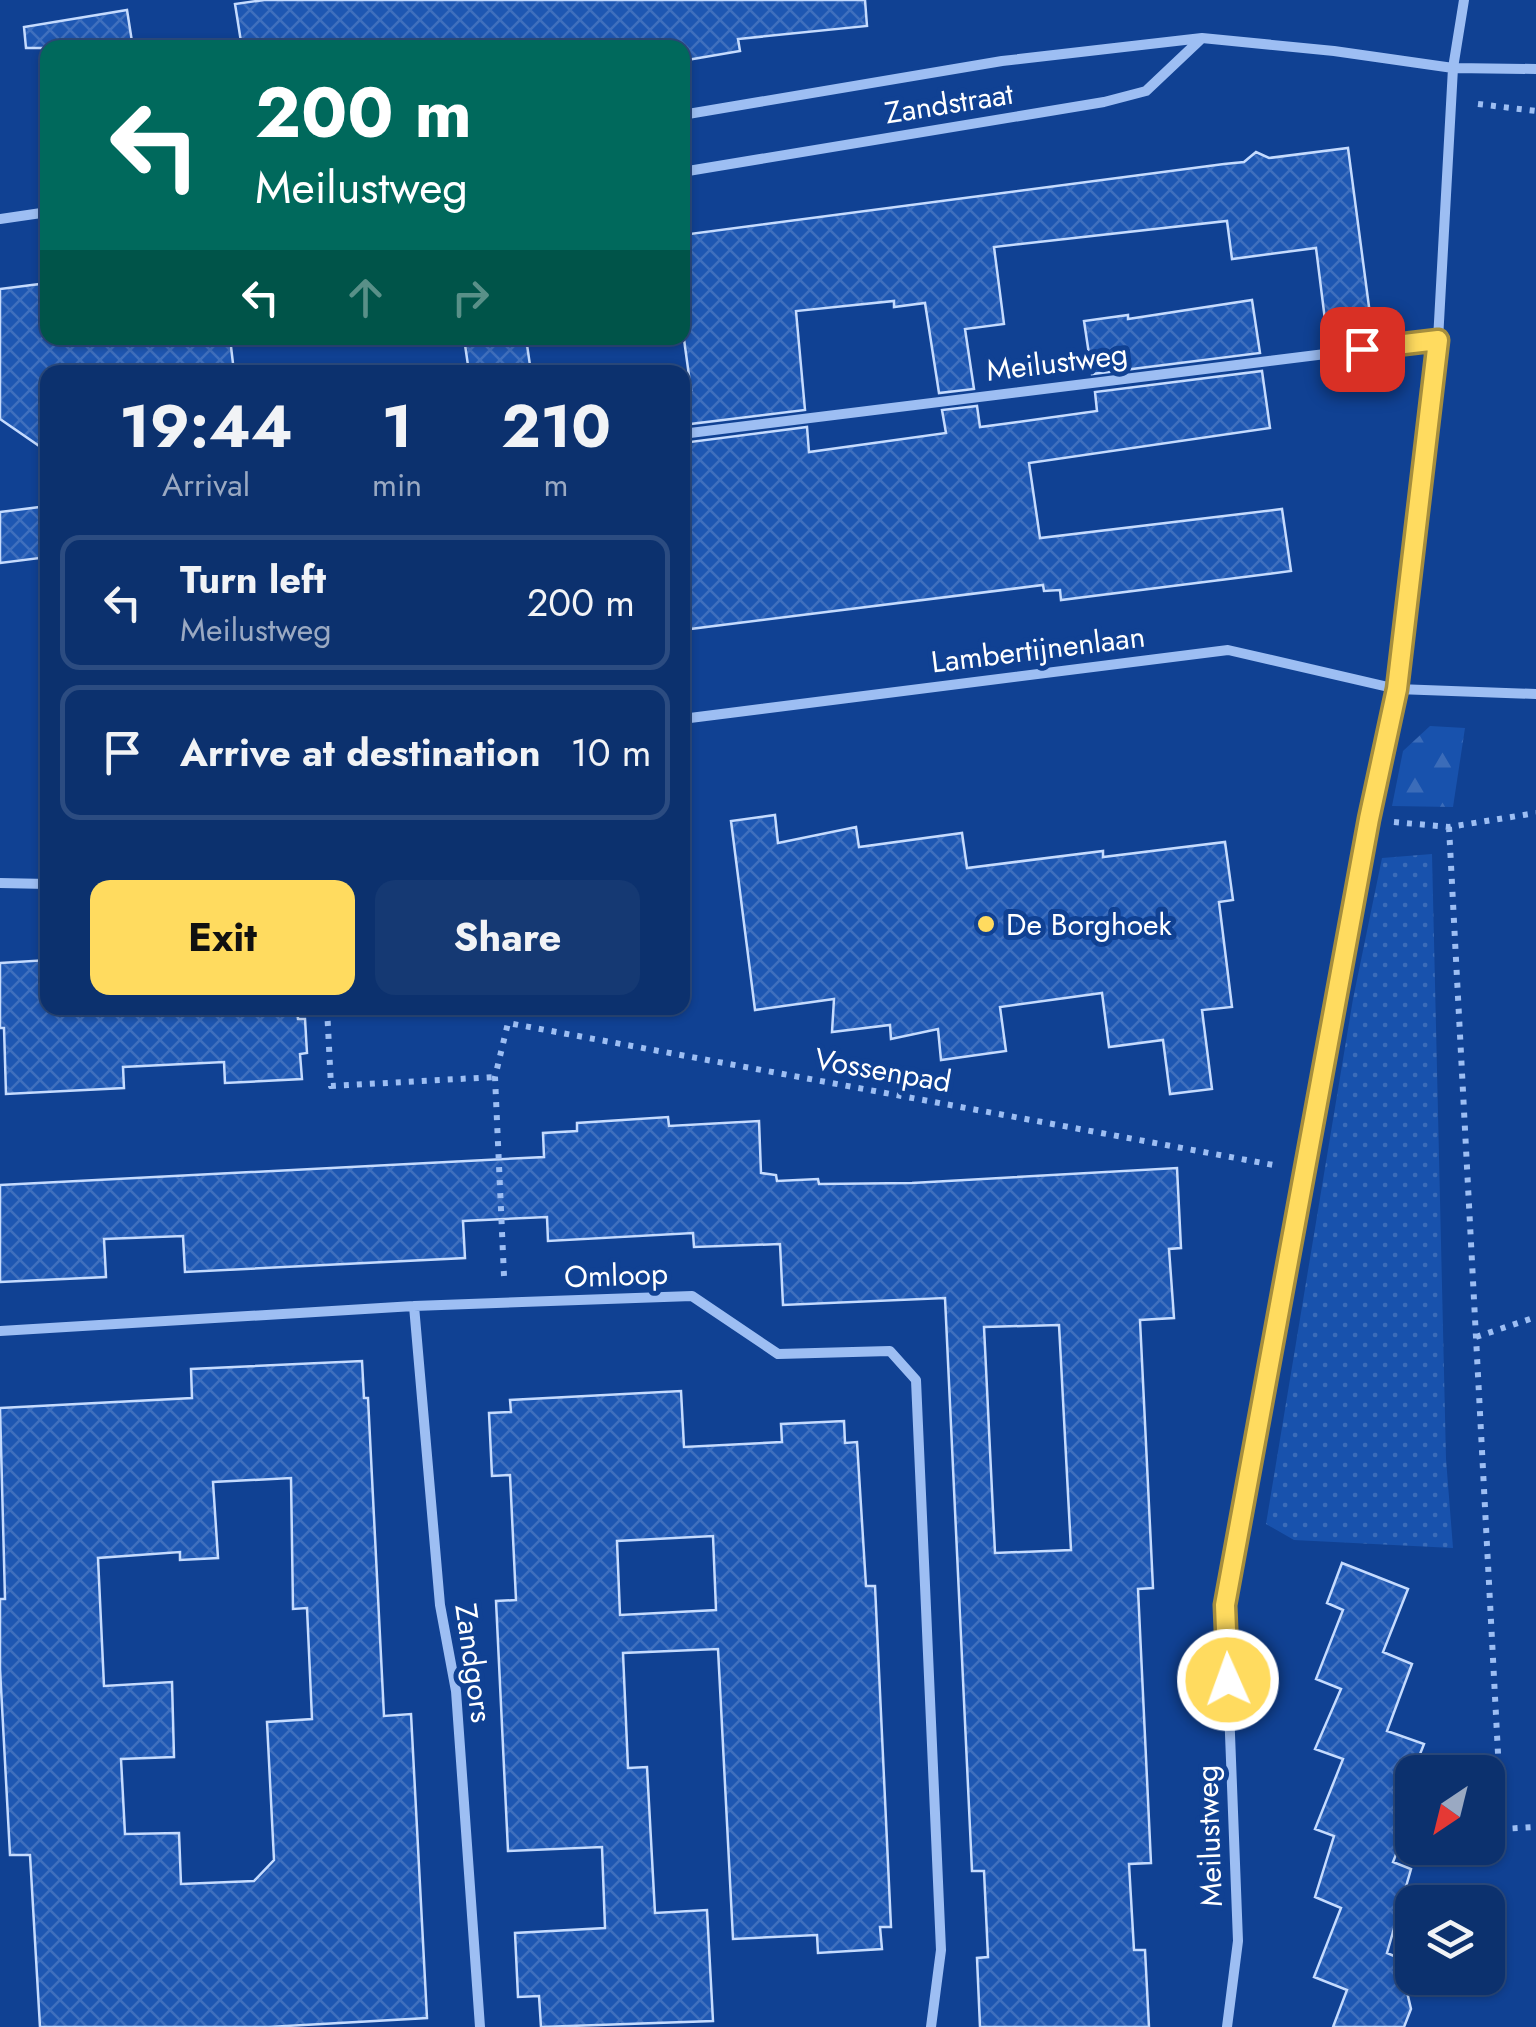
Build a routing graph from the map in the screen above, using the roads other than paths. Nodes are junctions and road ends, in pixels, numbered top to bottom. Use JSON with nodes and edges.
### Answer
{"nodes":[{"id":1,"x":1464,"y":0,"type":"edge"},
{"id":2,"x":1202,"y":38,"type":"junction"},
{"id":3,"x":1453,"y":68,"type":"junction"},
{"id":4,"x":1536,"y":70,"type":"edge"},
{"id":5,"x":690,"y":114,"type":"edge"},
{"id":6,"x":690,"y":171,"type":"edge"},
{"id":7,"x":40,"y":213,"type":"edge"},
{"id":8,"x":0,"y":219,"type":"edge"},
{"id":9,"x":1438,"y":340,"type":"junction"},
{"id":10,"x":690,"y":433,"type":"edge"},
{"id":11,"x":1397,"y":689,"type":"junction"},
{"id":12,"x":1536,"y":694,"type":"edge"},
{"id":13,"x":690,"y":717,"type":"edge"},
{"id":14,"x":0,"y":883,"type":"edge"},
{"id":15,"x":40,"y":884,"type":"edge"},
{"id":16,"x":414,"y":1306,"type":"junction"},
{"id":17,"x":0,"y":1331,"type":"edge"},
{"id":18,"x":480,"y":2027,"type":"edge"},
{"id":19,"x":931,"y":2027,"type":"edge"},
{"id":20,"x":1227,"y":2027,"type":"edge"}],
"edges":[{"from":1,"to":3,"type":"street","name":"Meilustweg"},
{"from":2,"to":3,"type":"street","name":"Zandstraat"},
{"from":2,"to":5,"type":"street","name":"Zandstraat"},
{"from":2,"to":6,"type":"street","name":"Zandstraat"},
{"from":3,"to":4,"type":"street","name":"Zandstraat"},
{"from":3,"to":9,"type":"street","name":"Meilustweg"},
{"from":7,"to":8,"type":"street"},
{"from":9,"to":10,"type":"street","name":"Meilustweg"},
{"from":9,"to":11,"type":"street","name":"Meilustweg"},
{"from":11,"to":12,"type":"street","name":"Lambertijnenlaan"},
{"from":11,"to":13,"type":"street","name":"Lambertijnenlaan"},
{"from":11,"to":20,"type":"street","name":"Meilustweg"},
{"from":14,"to":15,"type":"street"},
{"from":16,"to":17,"type":"street","name":"Omloop"},
{"from":16,"to":18,"type":"street","name":"Zandgors"},
{"from":16,"to":19,"type":"street","name":"Omloop"}]}
